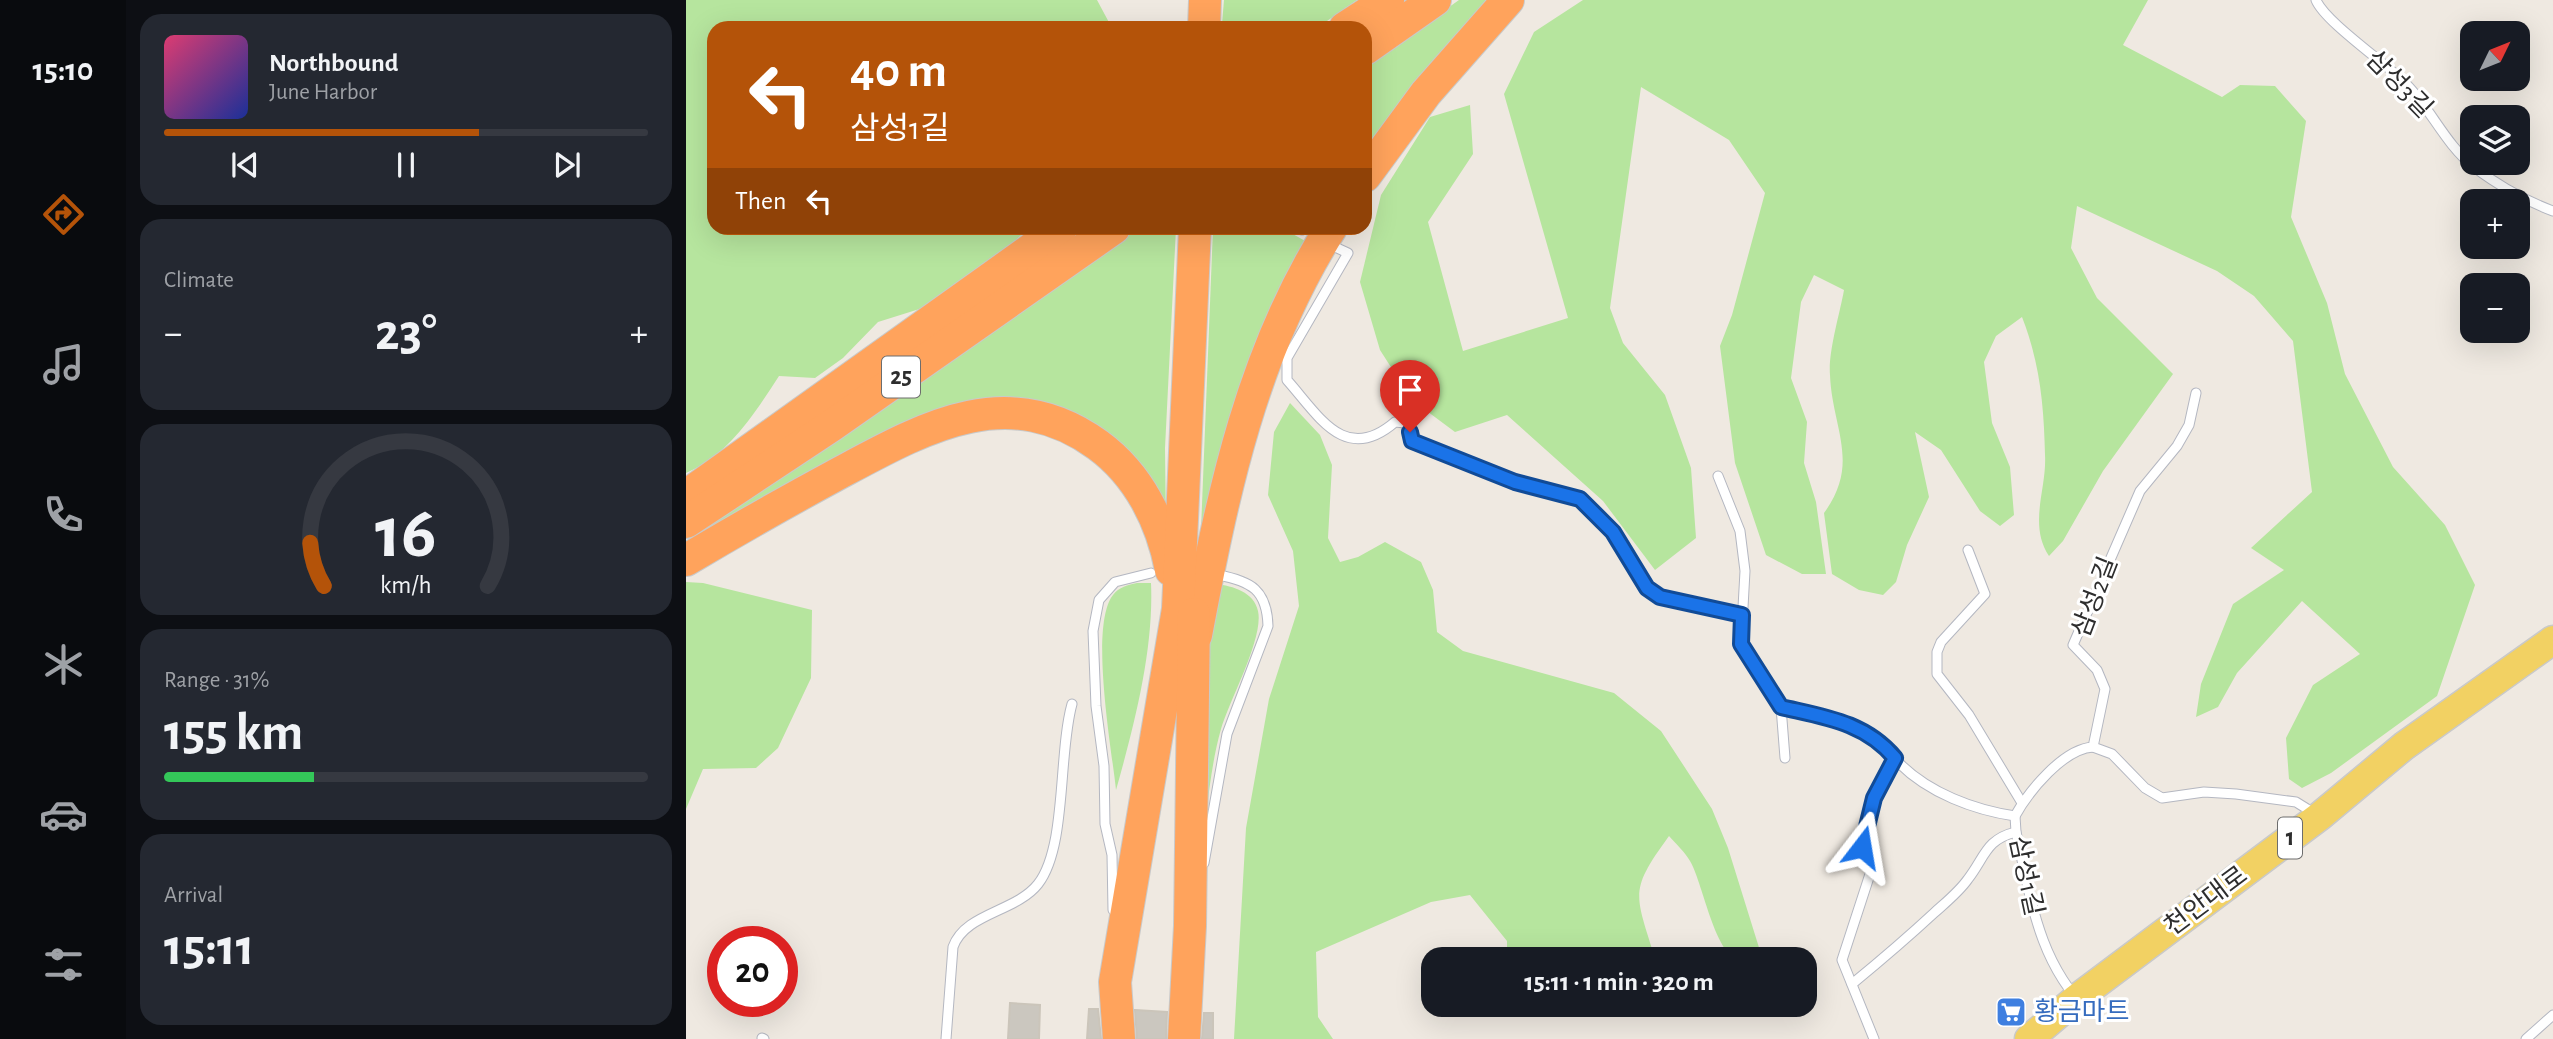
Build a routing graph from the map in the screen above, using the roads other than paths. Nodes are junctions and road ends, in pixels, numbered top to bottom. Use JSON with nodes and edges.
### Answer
{"nodes":[{"id":1,"x":1206,"y":0,"type":"edge"},
{"id":2,"x":1222,"y":0,"type":"edge"},
{"id":3,"x":1435,"y":0,"type":"edge"},
{"id":4,"x":1508,"y":0,"type":"edge"},
{"id":5,"x":2316,"y":0,"type":"edge"},
{"id":6,"x":1204,"y":21,"type":"edge"},
{"id":7,"x":1221,"y":21,"type":"edge"},
{"id":8,"x":1372,"y":44,"type":"edge"},
{"id":9,"x":1372,"y":166,"type":"edge"},
{"id":10,"x":2553,"y":211,"type":"edge"},
{"id":11,"x":1051,"y":235,"type":"edge"},
{"id":12,"x":1104,"y":235,"type":"edge"},
{"id":13,"x":1195,"y":235,"type":"edge"},
{"id":14,"x":1212,"y":235,"type":"edge"},
{"id":15,"x":1315,"y":235,"type":"edge"},
{"id":16,"x":1319,"y":235,"type":"edge"},
{"id":17,"x":2196,"y":393,"type":"dead end"},
{"id":18,"x":1718,"y":476,"type":"dead end"},
{"id":19,"x":686,"y":496,"type":"edge"},
{"id":20,"x":686,"y":522,"type":"edge"},
{"id":21,"x":1968,"y":550,"type":"dead end"},
{"id":22,"x":686,"y":560,"type":"edge"},
{"id":23,"x":1151,"y":573,"type":"dead end"},
{"id":24,"x":1218,"y":576,"type":"dead end"},
{"id":25,"x":1178,"y":609,"type":"junction"},
{"id":26,"x":1742,"y":615,"type":"junction"},
{"id":27,"x":2553,"y":640,"type":"edge"},
{"id":28,"x":1192,"y":657,"type":"junction"},
{"id":29,"x":2553,"y":659,"type":"edge"},
{"id":30,"x":1072,"y":704,"type":"dead end"},
{"id":31,"x":1781,"y":707,"type":"junction"},
{"id":32,"x":2093,"y":747,"type":"junction"},
{"id":33,"x":1785,"y":758,"type":"dead end"},
{"id":34,"x":1895,"y":758,"type":"junction"},
{"id":35,"x":2022,"y":803,"type":"junction"},
{"id":36,"x":2015,"y":816,"type":"junction"},
{"id":37,"x":2320,"y":816,"type":"junction"},
{"id":38,"x":2016,"y":832,"type":"junction"},
{"id":39,"x":1113,"y":919,"type":"dead end"},
{"id":40,"x":1190,"y":926,"type":"junction"},
{"id":41,"x":1114,"y":931,"type":"dead end"},
{"id":42,"x":1115,"y":982,"type":"junction"},
{"id":43,"x":1852,"y":984,"type":"junction"},
{"id":44,"x":2082,"y":1006,"type":"junction"},
{"id":45,"x":2553,"y":1016,"type":"edge"},
{"id":46,"x":946,"y":1039,"type":"edge"},
{"id":47,"x":1119,"y":1039,"type":"edge"},
{"id":48,"x":1184,"y":1039,"type":"edge"},
{"id":49,"x":1874,"y":1039,"type":"edge"},
{"id":50,"x":2029,"y":1039,"type":"edge"},
{"id":51,"x":2060,"y":1039,"type":"edge"},
{"id":52,"x":2526,"y":1039,"type":"edge"}],
"edges":[{"from":1,"to":6,"type":"highway"},
{"from":2,"to":7,"type":"highway"},
{"from":3,"to":8,"type":"highway"},
{"from":4,"to":9,"type":"highway"},
{"from":5,"to":10,"type":"lane","name":"삼성3길"},
{"from":11,"to":19,"type":"highway","number":"25"},
{"from":12,"to":20,"type":"highway","number":"25"},
{"from":13,"to":25,"type":"highway"},
{"from":14,"to":28,"type":"highway"},
{"from":15,"to":28,"type":"highway"},
{"from":16,"to":26,"type":"lane"},
{"from":17,"to":32,"type":"lane","name":"삼성2길"},
{"from":18,"to":26,"type":"lane"},
{"from":21,"to":35,"type":"lane"},
{"from":22,"to":25,"type":"highway"},
{"from":23,"to":39,"type":"lane"},
{"from":24,"to":40,"type":"lane"},
{"from":25,"to":42,"type":"highway"},
{"from":26,"to":31,"type":"lane"},
{"from":27,"to":37,"type":"main road","name":"천안대로","number":"1"},
{"from":28,"to":40,"type":"highway"},
{"from":29,"to":44,"type":"main road","name":"천안대로","number":"1"},
{"from":30,"to":46,"type":"lane"},
{"from":31,"to":33,"type":"lane"},
{"from":31,"to":34,"type":"lane","name":"삼성1길"},
{"from":32,"to":35,"type":"lane"},
{"from":32,"to":37,"type":"lane"},
{"from":34,"to":36,"type":"lane","name":"삼성1길"},
{"from":34,"to":43,"type":"lane"},
{"from":35,"to":36,"type":"lane"},
{"from":36,"to":38,"type":"lane","name":"삼성1길"},
{"from":37,"to":44,"type":"main road","name":"천안대로","number":"1"},
{"from":38,"to":43,"type":"lane"},
{"from":38,"to":44,"type":"lane","name":"삼성1길"},
{"from":40,"to":48,"type":"highway"},
{"from":41,"to":42,"type":"lane"},
{"from":42,"to":47,"type":"highway"},
{"from":43,"to":49,"type":"lane"},
{"from":44,"to":50,"type":"main road","name":"천안대로","number":"1"},
{"from":44,"to":51,"type":"main road","name":"천안대로","number":"1"},
{"from":45,"to":52,"type":"lane"}]}
